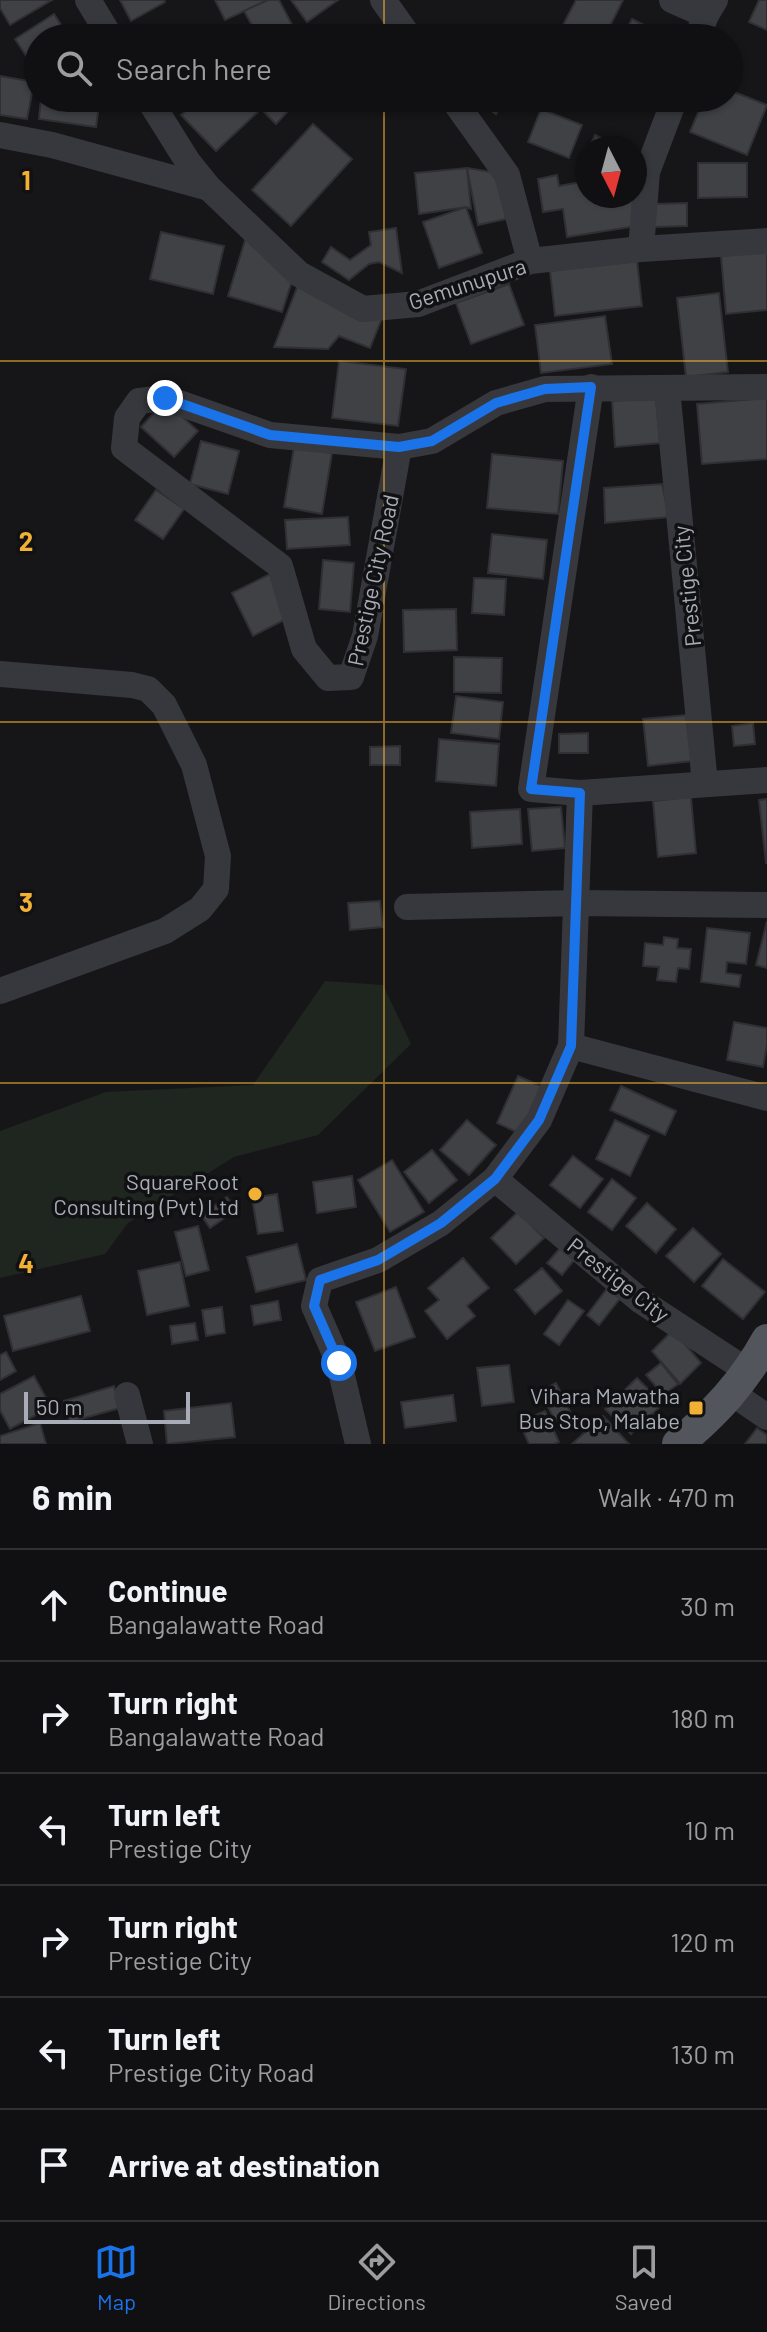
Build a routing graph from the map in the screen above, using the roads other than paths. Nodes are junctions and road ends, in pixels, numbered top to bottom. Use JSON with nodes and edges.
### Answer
{"nodes":[{"id":1,"x":88,"y":0,"type":"edge"},
{"id":2,"x":383,"y":0,"type":"edge"},
{"id":3,"x":672,"y":0,"type":"edge"},
{"id":4,"x":706,"y":18,"type":"edge"},
{"id":5,"x":103,"y":24,"type":"edge"},
{"id":6,"x":400,"y":24,"type":"edge"},
{"id":7,"x":157,"y":112,"type":"edge"},
{"id":8,"x":462,"y":112,"type":"edge"},
{"id":9,"x":670,"y":112,"type":"edge"},
{"id":10,"x":0,"y":135,"type":"edge"},
{"id":11,"x":209,"y":188,"type":"junction"},
{"id":12,"x":767,"y":241,"type":"edge"},
{"id":13,"x":641,"y":249,"type":"junction"},
{"id":14,"x":530,"y":261,"type":"junction"},
{"id":15,"x":591,"y":387,"type":"junction"},
{"id":16,"x":767,"y":387,"type":"edge"},
{"id":17,"x":667,"y":388,"type":"junction"},
{"id":18,"x":399,"y":447,"type":"junction"},
{"id":19,"x":0,"y":674,"type":"edge"},
{"id":20,"x":767,"y":780,"type":"edge"},
{"id":21,"x":705,"y":784,"type":"junction"},
{"id":22,"x":580,"y":793,"type":"junction"},
{"id":23,"x":577,"y":903,"type":"junction"},
{"id":24,"x":767,"y":905,"type":"edge"},
{"id":25,"x":407,"y":907,"type":"dead end"},
{"id":26,"x":0,"y":991,"type":"edge"},
{"id":27,"x":571,"y":1046,"type":"junction"},
{"id":28,"x":767,"y":1098,"type":"edge"},
{"id":29,"x":495,"y":1179,"type":"junction"},
{"id":30,"x":767,"y":1340,"type":"edge"},
{"id":31,"x":740,"y":1382,"type":"junction"},
{"id":32,"x":127,"y":1395,"type":"dead end"},
{"id":33,"x":767,"y":1417,"type":"edge"},
{"id":34,"x":140,"y":1444,"type":"edge"},
{"id":35,"x":358,"y":1444,"type":"edge"},
{"id":36,"x":678,"y":1444,"type":"edge"}],
"edges":[{"from":1,"to":5,"type":"street"},
{"from":2,"to":6,"type":"street"},
{"from":3,"to":4,"type":"street"},
{"from":7,"to":11,"type":"street","name":"Gemunupura"},
{"from":8,"to":14,"type":"street"},
{"from":9,"to":13,"type":"street"},
{"from":10,"to":11,"type":"street","name":"Gemunupura"},
{"from":11,"to":14,"type":"street","name":"Gemunupura"},
{"from":12,"to":13,"type":"street","name":"Gemunupura"},
{"from":13,"to":14,"type":"street","name":"Gemunupura"},
{"from":15,"to":17,"type":"street","name":"Prestige City Road"},
{"from":15,"to":18,"type":"street","name":"Prestige City Road"},
{"from":15,"to":22,"type":"street"},
{"from":16,"to":17,"type":"street","name":"Prestige City Road"},
{"from":17,"to":21,"type":"street","name":"Prestige City"},
{"from":18,"to":18,"type":"street","name":"Prestige City Road"},
{"from":19,"to":26,"type":"street"},
{"from":20,"to":21,"type":"street"},
{"from":21,"to":22,"type":"street"},
{"from":22,"to":23,"type":"street"},
{"from":23,"to":24,"type":"street"},
{"from":23,"to":25,"type":"street"},
{"from":23,"to":27,"type":"street"},
{"from":27,"to":28,"type":"street"},
{"from":27,"to":29,"type":"street"},
{"from":29,"to":31,"type":"street","name":"Prestige City"},
{"from":29,"to":35,"type":"street"},
{"from":30,"to":31,"type":"main road"},
{"from":31,"to":33,"type":"street","name":"Prestige City"},
{"from":31,"to":36,"type":"main road"},
{"from":32,"to":34,"type":"street"}]}
